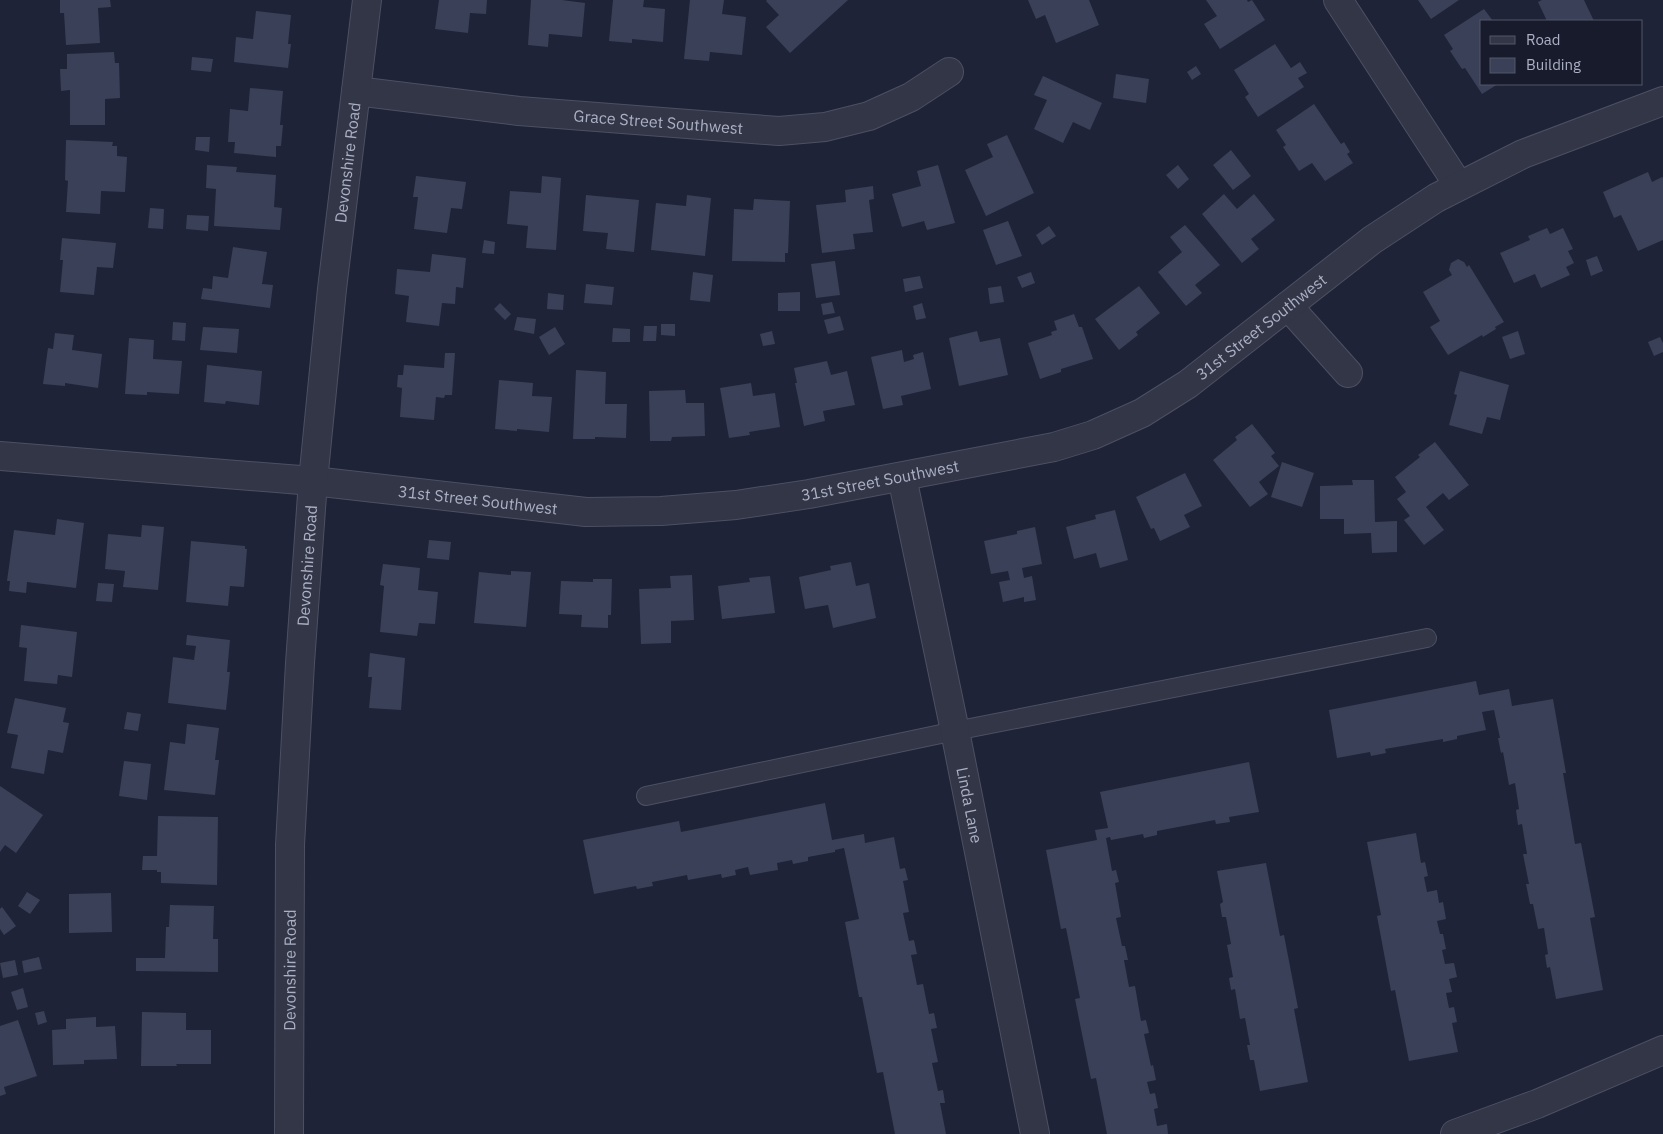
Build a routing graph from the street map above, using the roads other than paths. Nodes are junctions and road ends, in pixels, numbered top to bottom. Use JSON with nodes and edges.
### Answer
{"nodes":[{"id":1,"x":367,"y":0,"type":"edge"},
{"id":2,"x":1338,"y":0,"type":"edge"},
{"id":3,"x":949,"y":72,"type":"dead end"},
{"id":4,"x":356,"y":91,"type":"junction"},
{"id":5,"x":1663,"y":101,"type":"edge"},
{"id":6,"x":1459,"y":186,"type":"junction"},
{"id":7,"x":1288,"y":306,"type":"junction"},
{"id":8,"x":1348,"y":373,"type":"dead end"},
{"id":9,"x":0,"y":456,"type":"edge"},
{"id":10,"x":902,"y":477,"type":"junction"},
{"id":11,"x":314,"y":481,"type":"junction"},
{"id":12,"x":1427,"y":638,"type":"dead end"},
{"id":13,"x":955,"y":731,"type":"junction"},
{"id":14,"x":646,"y":796,"type":"dead end"},
{"id":15,"x":1663,"y":1050,"type":"edge"},
{"id":16,"x":289,"y":1134,"type":"edge"},
{"id":17,"x":1035,"y":1134,"type":"edge"},
{"id":18,"x":1455,"y":1134,"type":"edge"}],
"edges":[{"from":1,"to":4,"type":"street","name":"Devonshire Road"},
{"from":2,"to":6,"type":"street"},
{"from":3,"to":4,"type":"street","name":"Grace Street Southwest"},
{"from":4,"to":11,"type":"street","name":"Devonshire Road"},
{"from":5,"to":6,"type":"street","name":"31st Street Southwest"},
{"from":6,"to":7,"type":"street","name":"31st Street Southwest"},
{"from":7,"to":8,"type":"street"},
{"from":7,"to":10,"type":"street","name":"31st Street Southwest"},
{"from":9,"to":11,"type":"street","name":"31st Street Southwest"},
{"from":10,"to":11,"type":"street","name":"31st Street Southwest"},
{"from":10,"to":13,"type":"street","name":"Linda Lane"},
{"from":11,"to":16,"type":"street","name":"Devonshire Road"},
{"from":12,"to":13,"type":"lane"},
{"from":13,"to":14,"type":"lane"},
{"from":13,"to":17,"type":"street","name":"Linda Lane"},
{"from":15,"to":18,"type":"street"}]}
